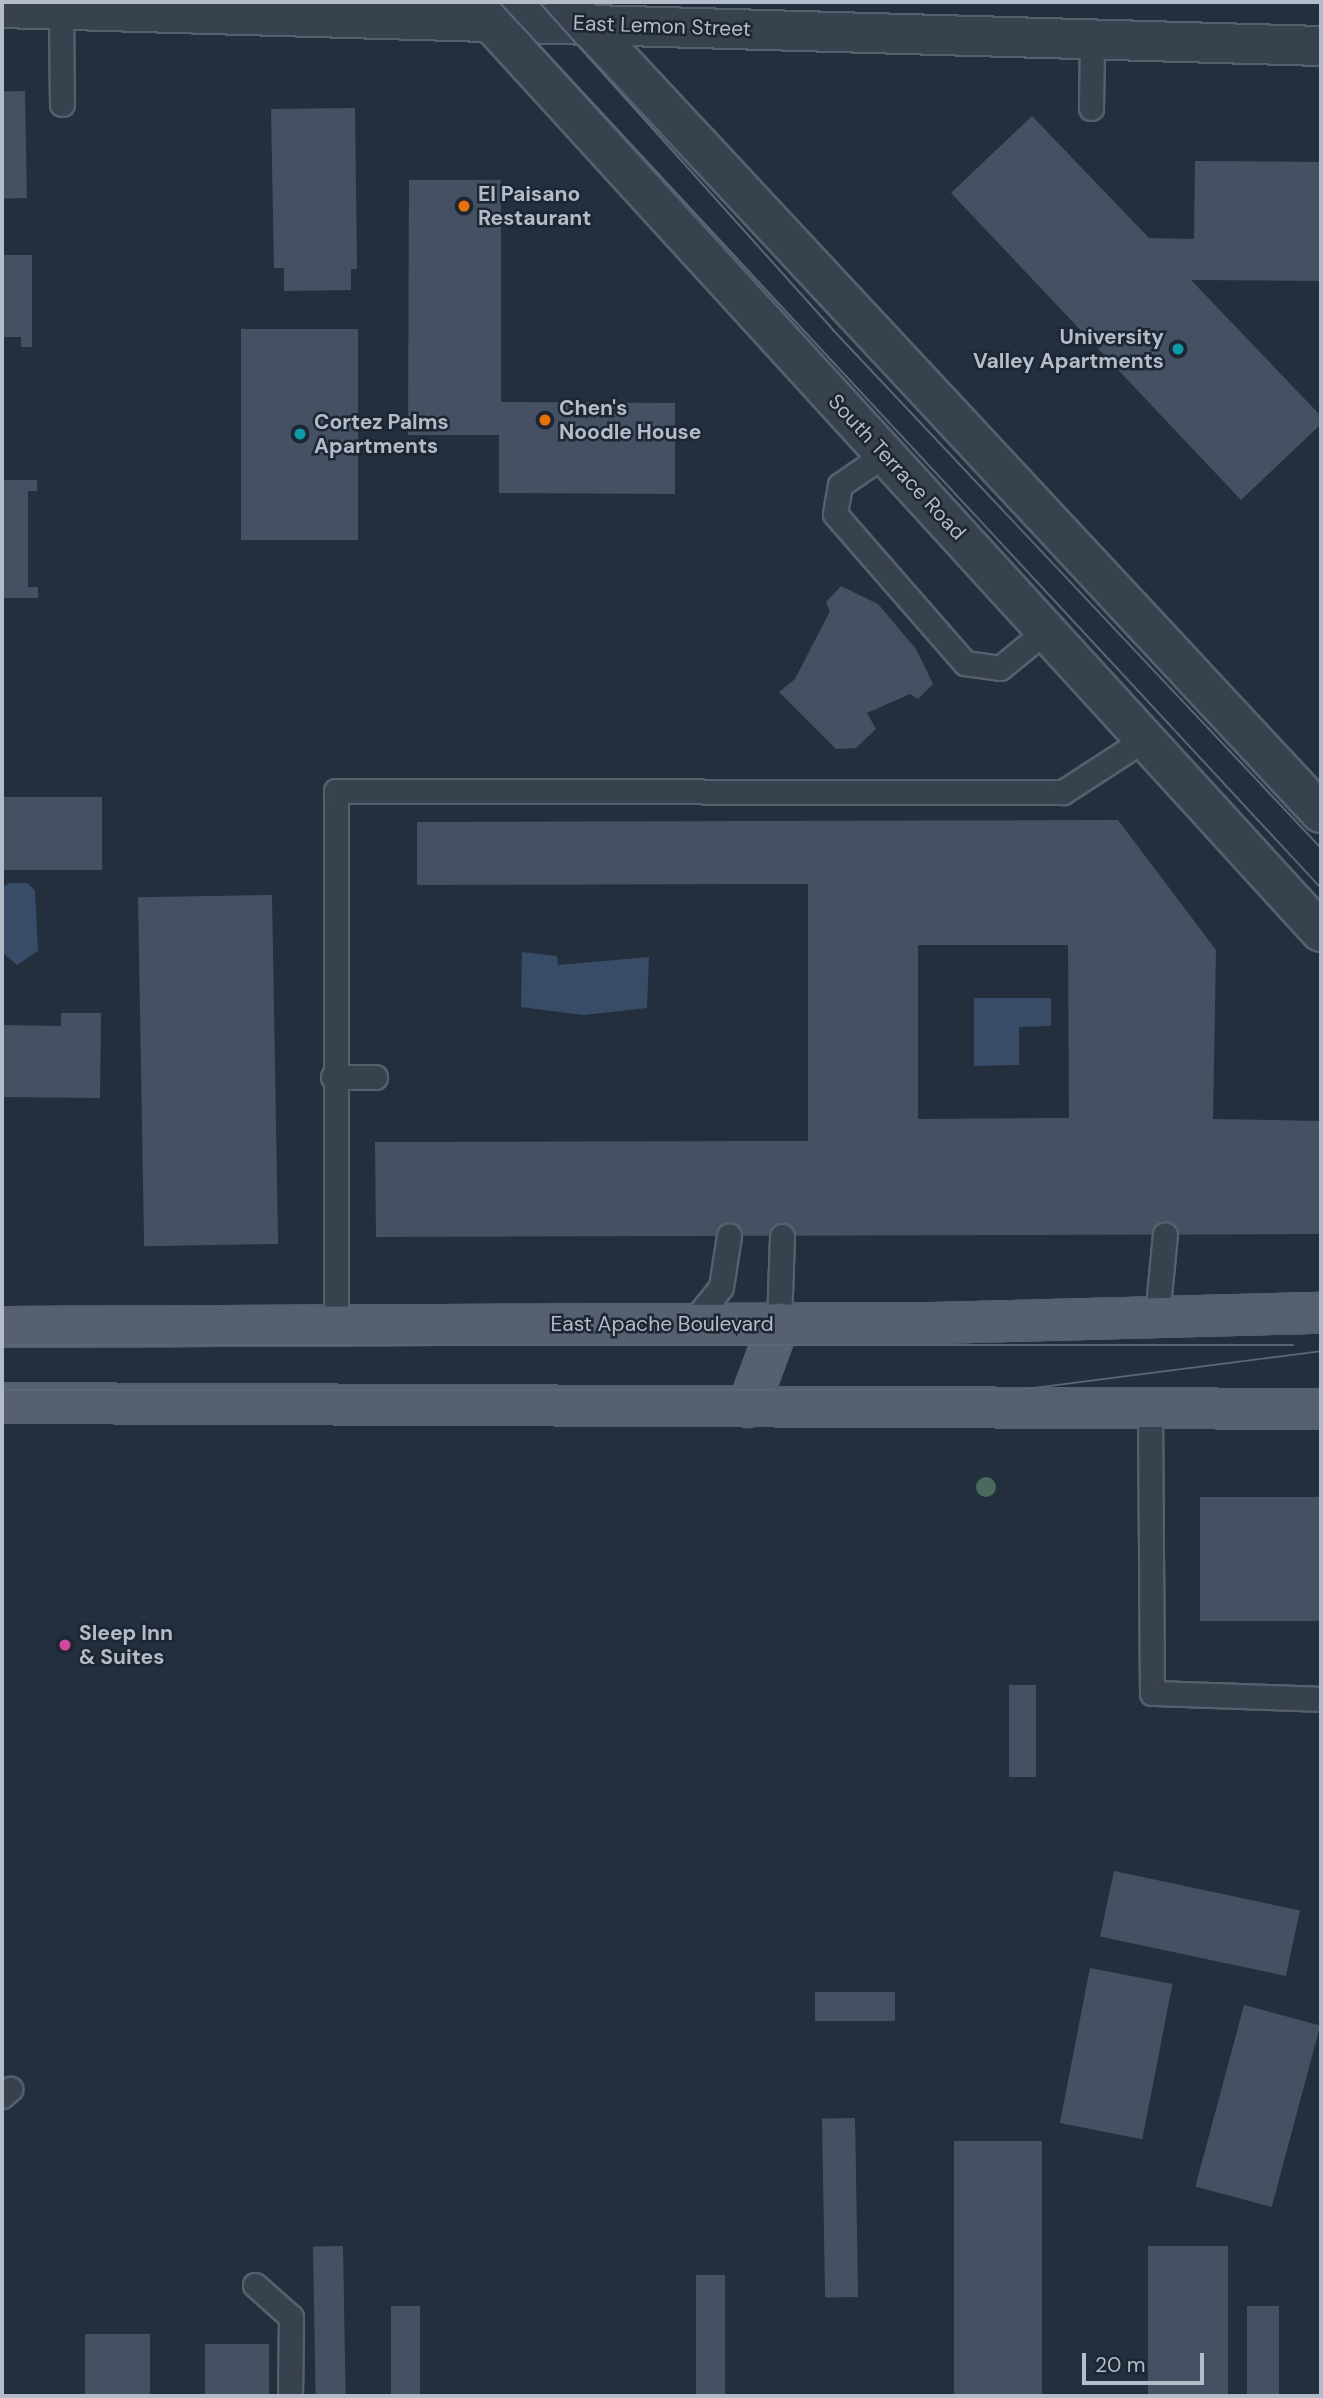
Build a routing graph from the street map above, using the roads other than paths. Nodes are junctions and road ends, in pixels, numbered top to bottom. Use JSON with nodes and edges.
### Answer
{"nodes":[{"id":1,"x":2,"y":8,"type":"edge"},
{"id":2,"x":61,"y":10,"type":"junction"},
{"id":3,"x":481,"y":11,"type":"edge"},
{"id":4,"x":576,"y":13,"type":"edge"},
{"id":5,"x":1092,"y":41,"type":"junction"},
{"id":6,"x":1321,"y":46,"type":"edge"},
{"id":7,"x":62,"y":104,"type":"dead end"},
{"id":8,"x":1091,"y":108,"type":"dead end"},
{"id":9,"x":885,"y":454,"type":"junction"},
{"id":10,"x":1048,"y":629,"type":"junction"},
{"id":11,"x":1146,"y":738,"type":"junction"},
{"id":12,"x":1321,"y":813,"type":"edge"},
{"id":13,"x":1321,"y":932,"type":"edge"},
{"id":14,"x":333,"y":1077,"type":"junction"},
{"id":15,"x":375,"y":1077,"type":"dead end"},
{"id":16,"x":1165,"y":1234,"type":"dead end"},
{"id":17,"x":729,"y":1236,"type":"dead end"},
{"id":18,"x":782,"y":1236,"type":"dead end"},
{"id":19,"x":1321,"y":1313,"type":"edge"},
{"id":20,"x":1157,"y":1317,"type":"junction"},
{"id":21,"x":692,"y":1323,"type":"junction"},
{"id":22,"x":779,"y":1323,"type":"junction"},
{"id":23,"x":336,"y":1325,"type":"junction"},
{"id":24,"x":2,"y":1327,"type":"edge"},
{"id":25,"x":2,"y":1403,"type":"edge"},
{"id":26,"x":748,"y":1407,"type":"junction"},
{"id":27,"x":1150,"y":1408,"type":"junction"},
{"id":28,"x":1321,"y":1409,"type":"edge"},
{"id":29,"x":1321,"y":1699,"type":"edge"},
{"id":30,"x":255,"y":2286,"type":"dead end"},
{"id":31,"x":290,"y":2396,"type":"edge"}],
"edges":[{"from":1,"to":2,"type":"street","name":"East Lemon Street"},
{"from":2,"to":3,"type":"street","name":"East Lemon Street"},
{"from":2,"to":7,"type":"lane"},
{"from":3,"to":4,"type":"street","name":"East Lemon Street"},
{"from":3,"to":9,"type":"street","name":"South Terrace Road"},
{"from":4,"to":5,"type":"street","name":"East Lemon Street"},
{"from":4,"to":12,"type":"street"},
{"from":5,"to":6,"type":"street","name":"East Lemon Street"},
{"from":5,"to":8,"type":"lane"},
{"from":9,"to":10,"type":"street","name":"South Terrace Road"},
{"from":9,"to":10,"type":"lane"},
{"from":10,"to":11,"type":"street","name":"South Terrace Road"},
{"from":11,"to":13,"type":"street","name":"South Terrace Road"},
{"from":11,"to":14,"type":"lane"},
{"from":14,"to":15,"type":"lane"},
{"from":14,"to":23,"type":"lane"},
{"from":16,"to":20,"type":"lane"},
{"from":17,"to":21,"type":"lane"},
{"from":18,"to":22,"type":"lane"},
{"from":19,"to":20,"type":"main road","name":"East Apache Boulevard"},
{"from":20,"to":22,"type":"main road","name":"East Apache Boulevard"},
{"from":21,"to":22,"type":"main road","name":"East Apache Boulevard"},
{"from":21,"to":23,"type":"main road","name":"East Apache Boulevard"},
{"from":22,"to":26,"type":"main road"},
{"from":23,"to":24,"type":"main road","name":"East Apache Boulevard"},
{"from":25,"to":26,"type":"main road"},
{"from":26,"to":27,"type":"main road"},
{"from":27,"to":28,"type":"main road"},
{"from":27,"to":29,"type":"lane"},
{"from":30,"to":31,"type":"lane"}]}
